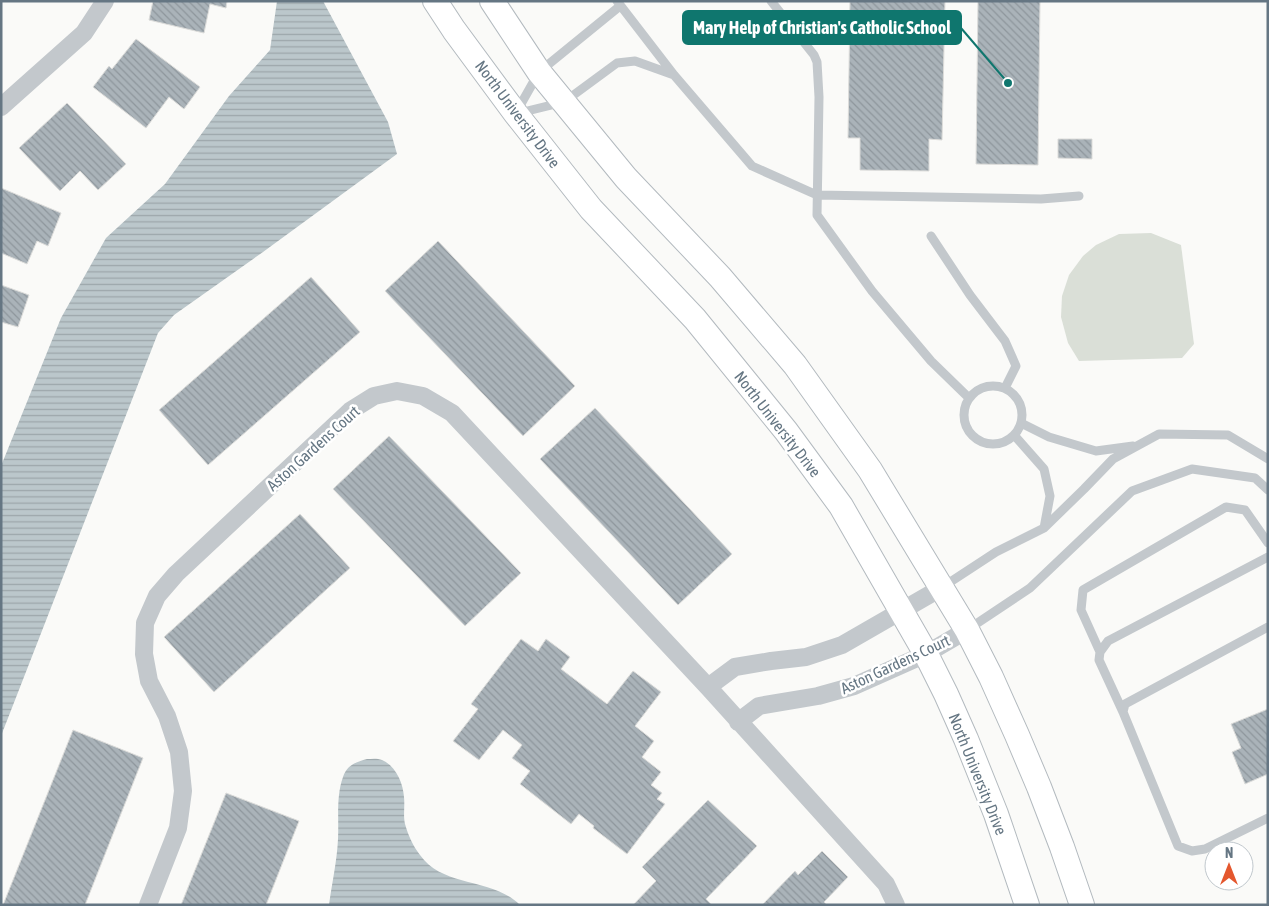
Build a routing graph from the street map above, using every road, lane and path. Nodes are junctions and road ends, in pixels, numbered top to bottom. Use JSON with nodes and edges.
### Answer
{"nodes":[{"id":1,"x":105,"y":1,"type":"edge"},
{"id":2,"x":436,"y":1,"type":"edge"},
{"id":3,"x":492,"y":1,"type":"edge"},
{"id":4,"x":770,"y":1,"type":"edge"},
{"id":5,"x":618,"y":4,"type":"edge"},
{"id":6,"x":540,"y":72,"type":"junction"},
{"id":7,"x":674,"y":75,"type":"junction"},
{"id":8,"x":564,"y":102,"type":"junction"},
{"id":9,"x":1,"y":107,"type":"edge"},
{"id":10,"x":516,"y":114,"type":"junction"},
{"id":11,"x":816,"y":195,"type":"junction"},
{"id":12,"x":1079,"y":196,"type":"dead end"},
{"id":13,"x":931,"y":236,"type":"dead end"},
{"id":14,"x":1005,"y":388,"type":"junction"},
{"id":15,"x":969,"y":398,"type":"junction"},
{"id":16,"x":1021,"y":423,"type":"junction"},
{"id":17,"x":1014,"y":435,"type":"junction"},
{"id":18,"x":1138,"y":445,"type":"junction"},
{"id":19,"x":1268,"y":459,"type":"edge"},
{"id":20,"x":1268,"y":490,"type":"edge"},
{"id":21,"x":1044,"y":528,"type":"junction"},
{"id":22,"x":1268,"y":542,"type":"edge"},
{"id":23,"x":1268,"y":557,"type":"edge"},
{"id":24,"x":941,"y":588,"type":"junction"},
{"id":25,"x":902,"y":612,"type":"junction"},
{"id":26,"x":1268,"y":627,"type":"edge"},
{"id":27,"x":967,"y":630,"type":"junction"},
{"id":28,"x":1100,"y":652,"type":"junction"},
{"id":29,"x":926,"y":654,"type":"junction"},
{"id":30,"x":708,"y":688,"type":"junction"},
{"id":31,"x":1122,"y":712,"type":"junction"},
{"id":32,"x":738,"y":722,"type":"junction"},
{"id":33,"x":1268,"y":818,"type":"edge"},
{"id":34,"x":148,"y":905,"type":"edge"},
{"id":35,"x":896,"y":905,"type":"edge"},
{"id":36,"x":1027,"y":905,"type":"edge"},
{"id":37,"x":1082,"y":905,"type":"edge"}],
"edges":[{"from":1,"to":9,"type":"street"},
{"from":2,"to":10,"type":"main road","name":"North University Drive"},
{"from":3,"to":6,"type":"main road"},
{"from":4,"to":11,"type":"lane"},
{"from":5,"to":6,"type":"lane"},
{"from":5,"to":7,"type":"lane"},
{"from":6,"to":8,"type":"main road"},
{"from":6,"to":10,"type":"lane"},
{"from":7,"to":8,"type":"lane"},
{"from":7,"to":11,"type":"lane"},
{"from":8,"to":10,"type":"lane"},
{"from":8,"to":24,"type":"main road"},
{"from":10,"to":25,"type":"main road","name":"North University Drive"},
{"from":11,"to":12,"type":"lane"},
{"from":11,"to":15,"type":"lane"},
{"from":13,"to":14,"type":"lane"},
{"from":14,"to":15,"type":"lane"},
{"from":14,"to":16,"type":"lane"},
{"from":15,"to":17,"type":"lane"},
{"from":16,"to":17,"type":"lane"},
{"from":16,"to":18,"type":"lane"},
{"from":17,"to":21,"type":"lane"},
{"from":18,"to":19,"type":"lane"},
{"from":18,"to":21,"type":"lane"},
{"from":20,"to":27,"type":"lane"},
{"from":21,"to":24,"type":"lane"},
{"from":22,"to":28,"type":"lane"},
{"from":23,"to":28,"type":"lane"},
{"from":24,"to":25,"type":"street"},
{"from":24,"to":27,"type":"main road"},
{"from":25,"to":29,"type":"main road","name":"North University Drive"},
{"from":25,"to":30,"type":"street"},
{"from":26,"to":31,"type":"lane"},
{"from":27,"to":29,"type":"street","name":"Aston Gardens Court"},
{"from":27,"to":37,"type":"main road"},
{"from":28,"to":31,"type":"lane"},
{"from":29,"to":32,"type":"street","name":"Aston Gardens Court"},
{"from":29,"to":36,"type":"main road","name":"North University Drive"},
{"from":30,"to":32,"type":"street","name":"Aston Gardens Court"},
{"from":30,"to":34,"type":"street","name":"Aston Gardens Court"},
{"from":31,"to":33,"type":"lane"},
{"from":32,"to":35,"type":"street","name":"Aston Gardens Court"}]}
